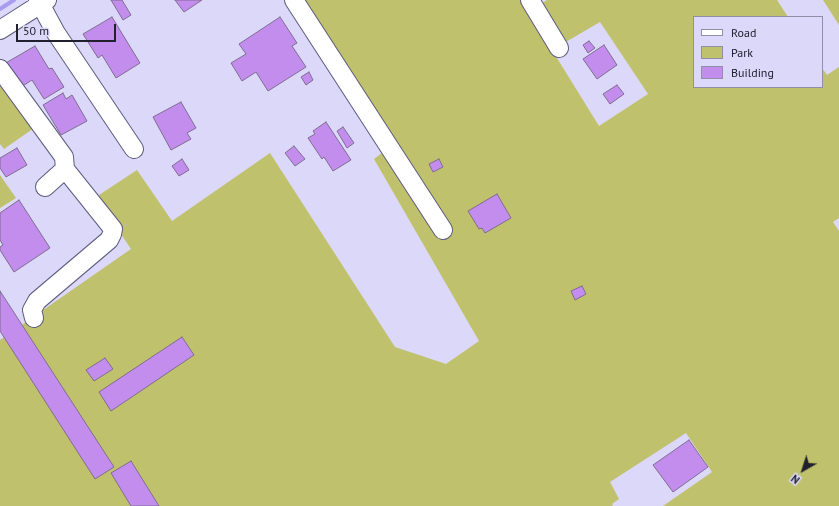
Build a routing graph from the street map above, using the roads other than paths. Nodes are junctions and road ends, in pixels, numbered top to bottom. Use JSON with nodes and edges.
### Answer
{"nodes":[{"id":1,"x":294,"y":0,"type":"edge"},
{"id":2,"x":530,"y":0,"type":"edge"},
{"id":3,"x":42,"y":1,"type":"edge"},
{"id":4,"x":0,"y":30,"type":"edge"},
{"id":5,"x":560,"y":48,"type":"dead end"},
{"id":6,"x":0,"y":69,"type":"edge"},
{"id":7,"x":134,"y":149,"type":"dead end"},
{"id":8,"x":65,"y":169,"type":"junction"},
{"id":9,"x":45,"y":187,"type":"dead end"},
{"id":10,"x":443,"y":230,"type":"dead end"},
{"id":11,"x":34,"y":318,"type":"dead end"}],
"edges":[{"from":1,"to":10,"type":"street"},
{"from":2,"to":5,"type":"street"},
{"from":3,"to":4,"type":"street"},
{"from":3,"to":7,"type":"street"},
{"from":6,"to":8,"type":"street"},
{"from":8,"to":9,"type":"street"},
{"from":8,"to":11,"type":"street"}]}
